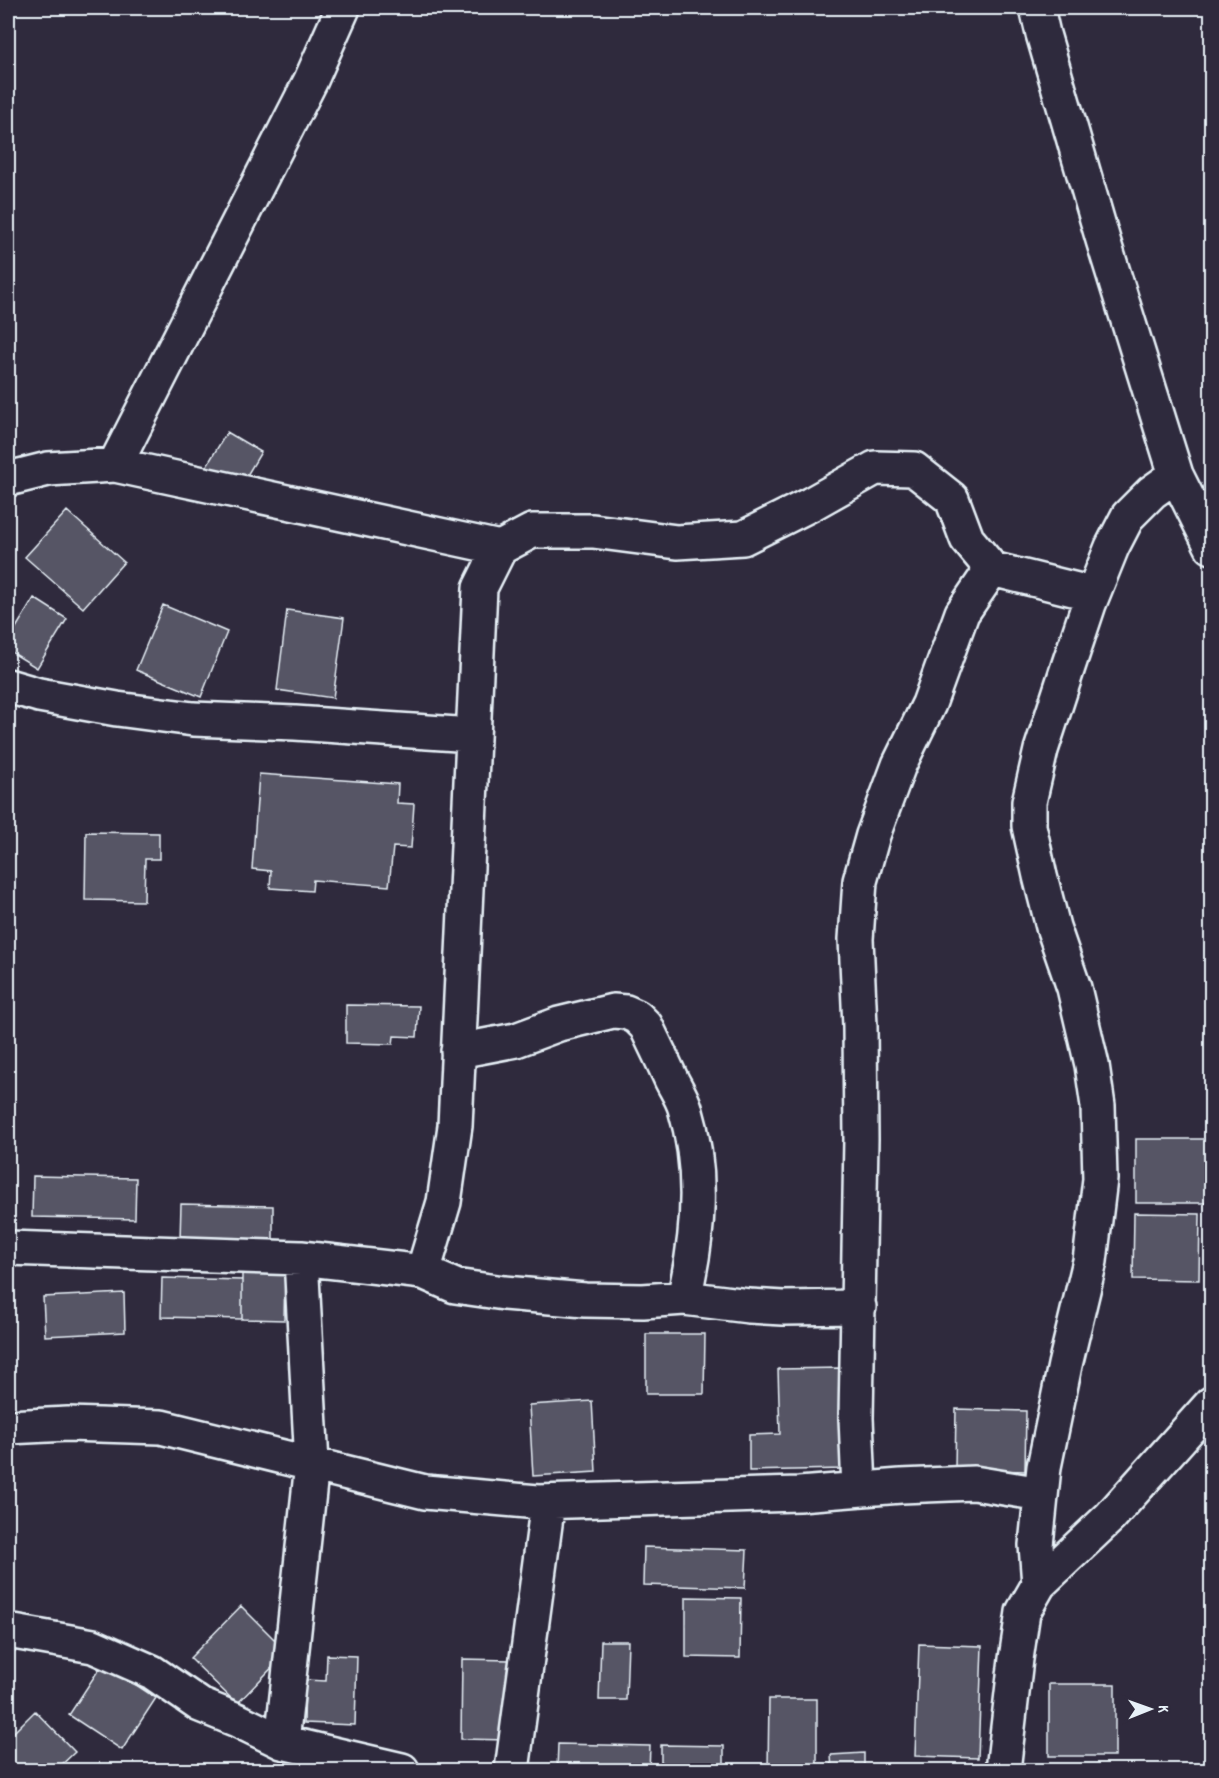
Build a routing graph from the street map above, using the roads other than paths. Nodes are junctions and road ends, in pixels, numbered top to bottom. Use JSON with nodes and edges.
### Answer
{"nodes":[{"id":1,"x":343,"y":8,"type":"edge"},
{"id":2,"x":1037,"y":8,"type":"edge"},
{"id":3,"x":115,"y":465,"type":"junction"},
{"id":4,"x":1176,"y":475,"type":"junction"},
{"id":5,"x":8,"y":479,"type":"edge"},
{"id":6,"x":1212,"y":547,"type":"edge"},
{"id":7,"x":500,"y":548,"type":"junction"},
{"id":8,"x":992,"y":569,"type":"junction"},
{"id":9,"x":1093,"y":594,"type":"junction"},
{"id":10,"x":8,"y":686,"type":"edge"},
{"id":11,"x":472,"y":735,"type":"junction"},
{"id":12,"x":458,"y":1051,"type":"junction"},
{"id":13,"x":8,"y":1248,"type":"edge"},
{"id":14,"x":301,"y":1258,"type":"junction"},
{"id":15,"x":423,"y":1272,"type":"junction"},
{"id":16,"x":684,"y":1298,"type":"junction"},
{"id":17,"x":859,"y":1307,"type":"junction"},
{"id":18,"x":1212,"y":1403,"type":"edge"},
{"id":19,"x":8,"y":1427,"type":"edge"},
{"id":20,"x":312,"y":1464,"type":"junction"},
{"id":21,"x":859,"y":1489,"type":"junction"},
{"id":22,"x":1041,"y":1494,"type":"junction"},
{"id":23,"x":548,"y":1502,"type":"junction"},
{"id":24,"x":1039,"y":1584,"type":"junction"},
{"id":25,"x":8,"y":1631,"type":"edge"},
{"id":26,"x":282,"y":1742,"type":"junction"},
{"id":27,"x":335,"y":1762,"type":"edge"},
{"id":28,"x":402,"y":1770,"type":"edge"},
{"id":29,"x":512,"y":1770,"type":"edge"},
{"id":30,"x":1003,"y":1770,"type":"edge"}],
"edges":[{"from":1,"to":3,"type":"street"},
{"from":2,"to":4,"type":"street"},
{"from":3,"to":5,"type":"street"},
{"from":3,"to":7,"type":"street"},
{"from":4,"to":6,"type":"street"},
{"from":4,"to":9,"type":"street"},
{"from":7,"to":8,"type":"street"},
{"from":7,"to":11,"type":"street"},
{"from":8,"to":9,"type":"street"},
{"from":8,"to":17,"type":"street"},
{"from":9,"to":22,"type":"street"},
{"from":10,"to":11,"type":"street"},
{"from":11,"to":12,"type":"street"},
{"from":12,"to":15,"type":"street"},
{"from":12,"to":16,"type":"street"},
{"from":13,"to":14,"type":"street"},
{"from":14,"to":15,"type":"street"},
{"from":14,"to":20,"type":"street"},
{"from":15,"to":16,"type":"street"},
{"from":16,"to":17,"type":"street"},
{"from":17,"to":21,"type":"street"},
{"from":18,"to":24,"type":"street"},
{"from":19,"to":20,"type":"street"},
{"from":20,"to":23,"type":"street"},
{"from":20,"to":26,"type":"street"},
{"from":21,"to":22,"type":"street"},
{"from":21,"to":23,"type":"street"},
{"from":22,"to":24,"type":"street"},
{"from":23,"to":29,"type":"street"},
{"from":24,"to":30,"type":"street"},
{"from":25,"to":26,"type":"street"},
{"from":26,"to":27,"type":"street"},
{"from":27,"to":28,"type":"street"}]}
